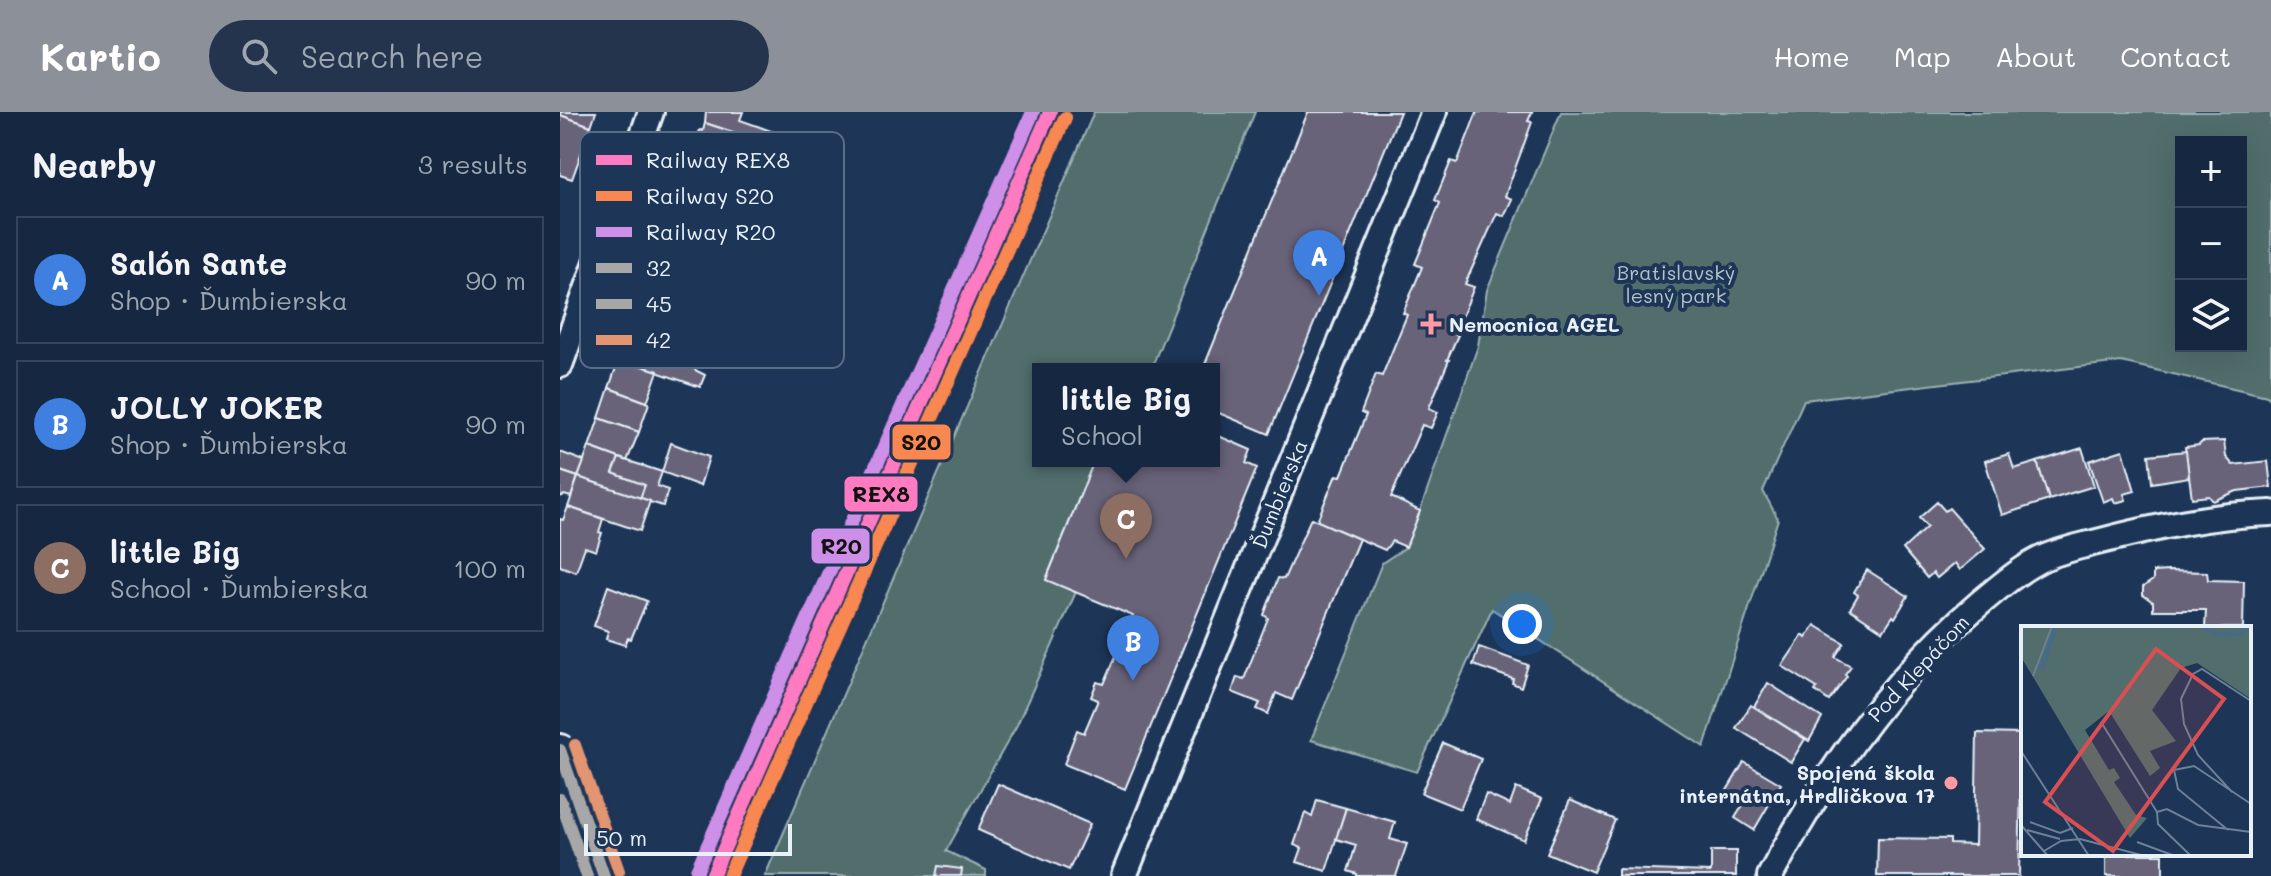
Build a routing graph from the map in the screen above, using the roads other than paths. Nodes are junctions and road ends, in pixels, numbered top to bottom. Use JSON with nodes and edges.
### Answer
{"nodes":[{"id":1,"x":651,"y":112,"type":"edge"},
{"id":2,"x":1434,"y":112,"type":"edge"},
{"id":3,"x":644,"y":132,"type":"edge"},
{"id":4,"x":580,"y":309,"type":"edge"},
{"id":5,"x":560,"y":365,"type":"edge"},
{"id":6,"x":2271,"y":513,"type":"edge"},
{"id":7,"x":560,"y":750,"type":"edge"},
{"id":8,"x":604,"y":876,"type":"edge"},
{"id":9,"x":1124,"y":876,"type":"edge"},
{"id":10,"x":1770,"y":876,"type":"edge"}],
"edges":[{"from":1,"to":3,"type":"street"},
{"from":2,"to":9,"type":"street","name":"Ďumbierska"},
{"from":4,"to":5,"type":"street"},
{"from":6,"to":10,"type":"street","name":"Pod Klepáčom"},
{"from":7,"to":8,"type":"street"}]}
